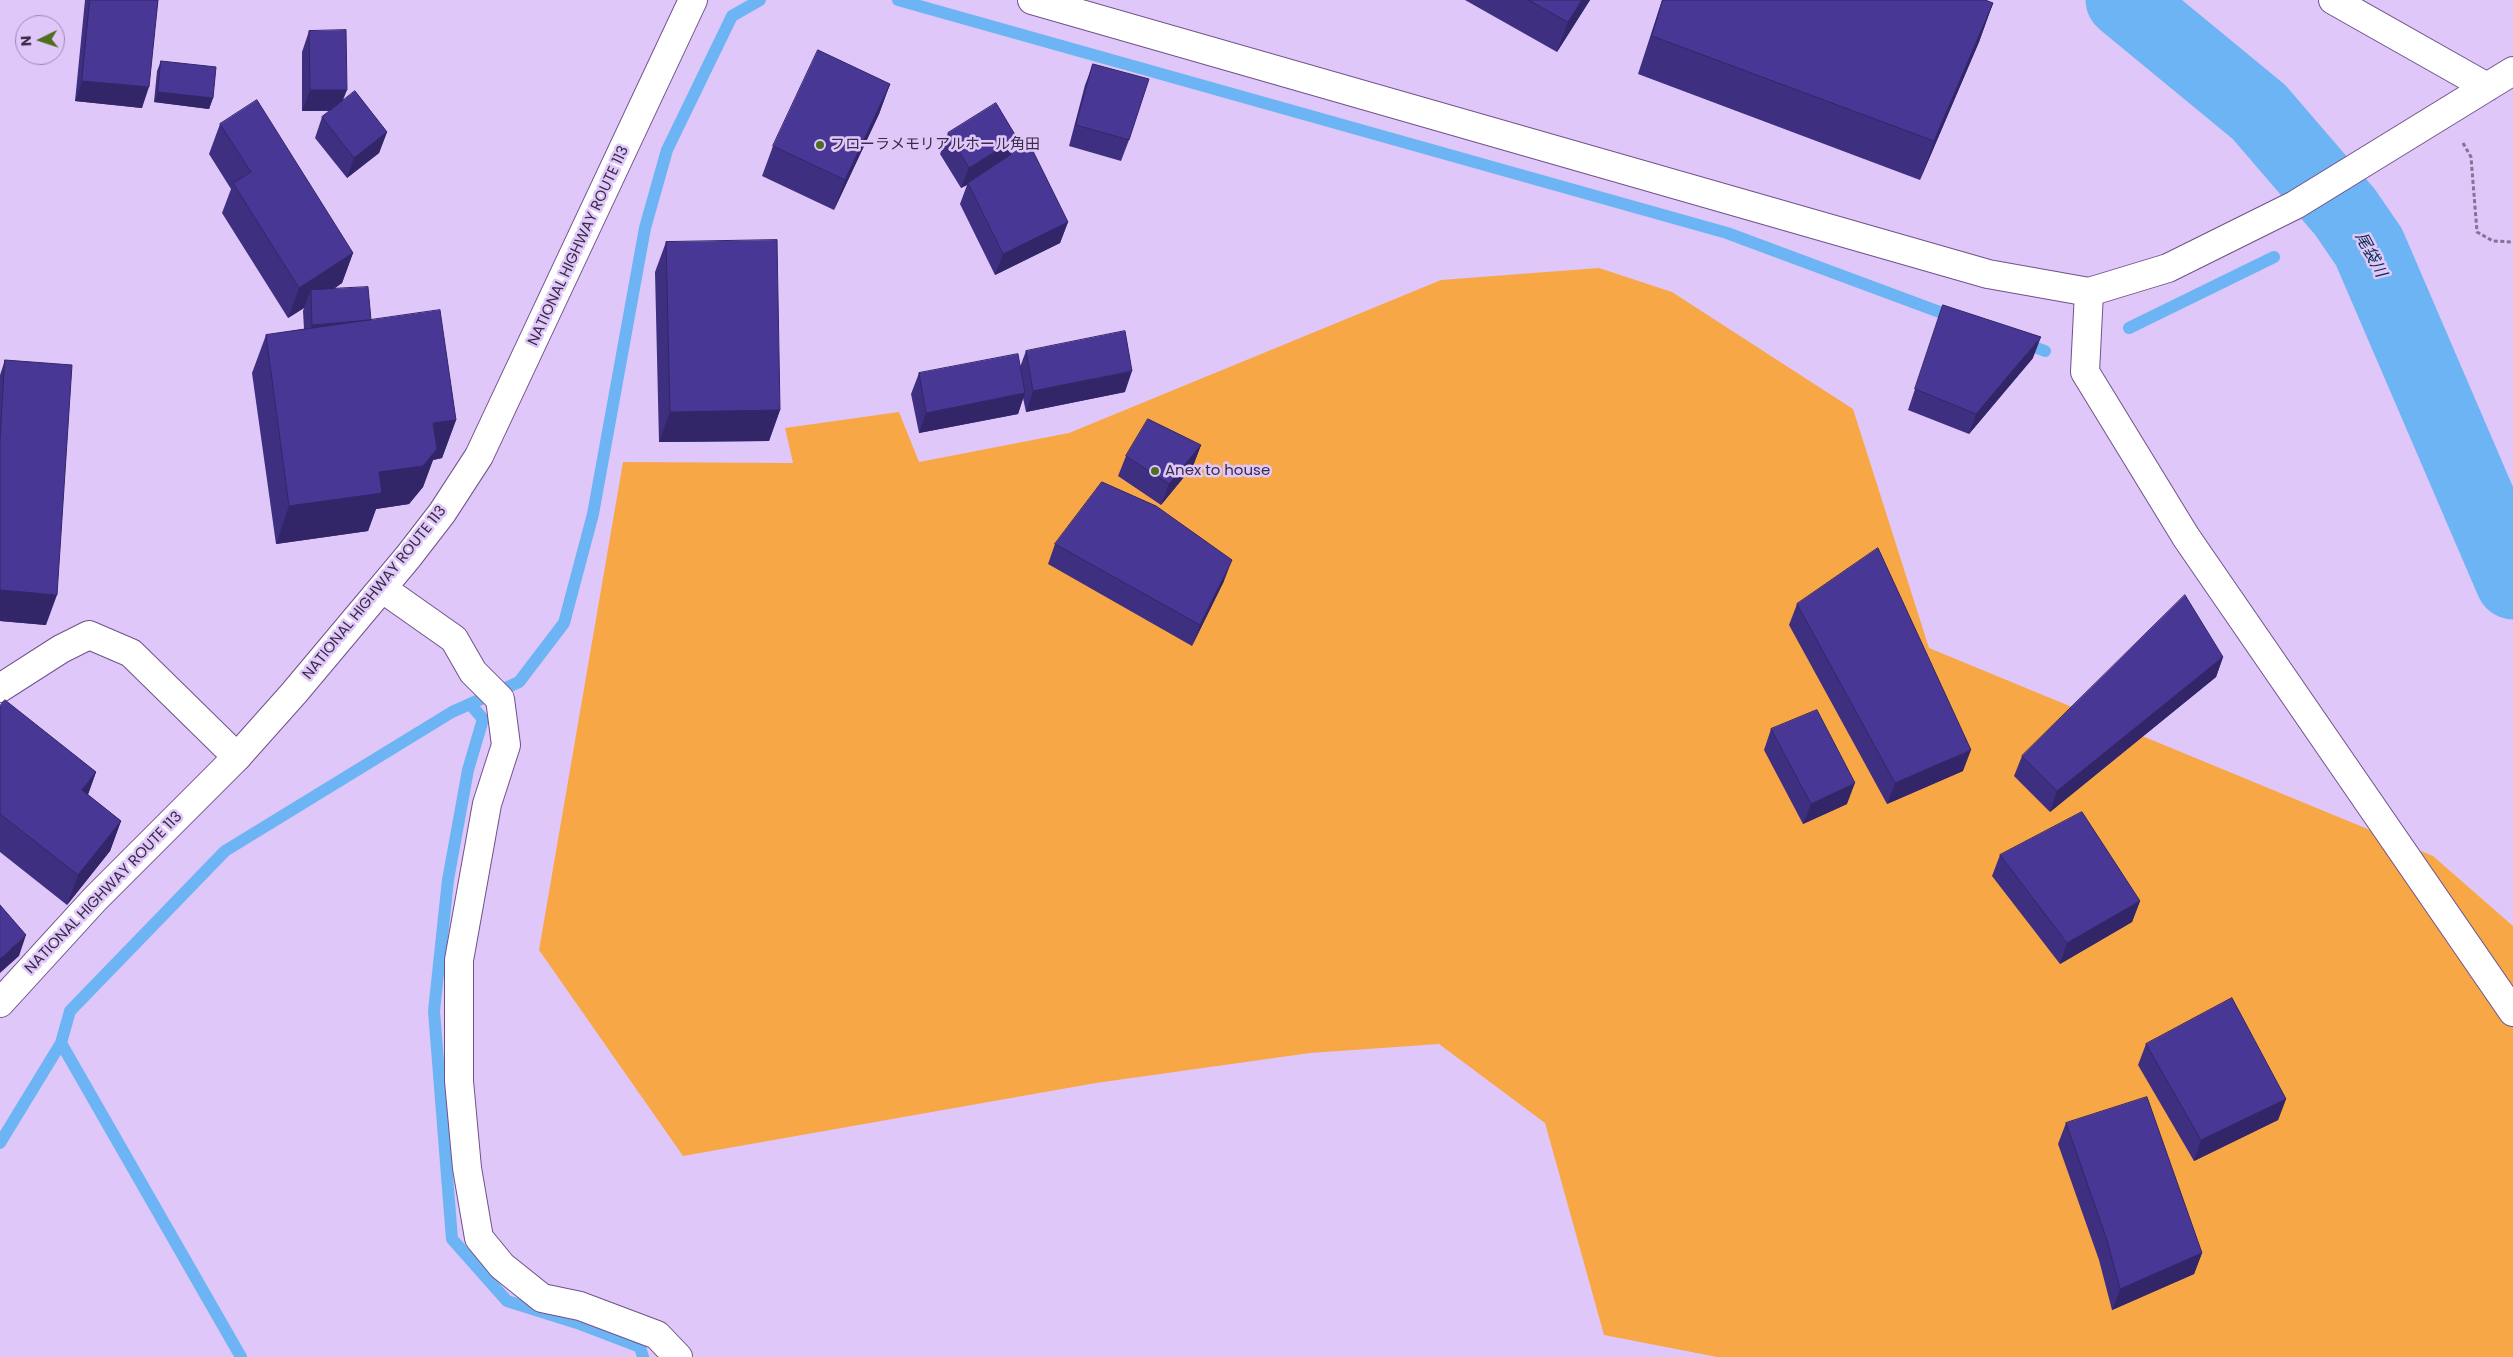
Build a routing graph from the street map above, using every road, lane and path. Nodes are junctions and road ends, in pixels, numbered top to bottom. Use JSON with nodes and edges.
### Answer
{"nodes":[{"id":1,"x":693,"y":0,"type":"edge"},
{"id":2,"x":1032,"y":0,"type":"edge"},
{"id":3,"x":2333,"y":0,"type":"edge"},
{"id":4,"x":2513,"y":72,"type":"edge"},
{"id":5,"x":2487,"y":86,"type":"junction"},
{"id":6,"x":2445,"y":112,"type":"junction"},
{"id":7,"x":2513,"y":242,"type":"edge"},
{"id":8,"x":2089,"y":292,"type":"junction"},
{"id":9,"x":382,"y":590,"type":"junction"},
{"id":10,"x":4,"y":679,"type":"edge"},
{"id":11,"x":238,"y":757,"type":"junction"},
{"id":12,"x":0,"y":1003,"type":"edge"},
{"id":13,"x":2513,"y":1012,"type":"edge"},
{"id":14,"x":678,"y":1357,"type":"edge"}],
"edges":[{"from":1,"to":9,"type":"main road","name":"NATIONAL HIGHWAY ROUTE 113"},
{"from":2,"to":8,"type":"main road"},
{"from":3,"to":5,"type":"main road"},
{"from":4,"to":5,"type":"main road"},
{"from":5,"to":6,"type":"main road"},
{"from":6,"to":7,"type":"path"},
{"from":6,"to":8,"type":"main road"},
{"from":8,"to":13,"type":"main road"},
{"from":9,"to":11,"type":"main road","name":"NATIONAL HIGHWAY ROUTE 113"},
{"from":9,"to":14,"type":"main road"},
{"from":10,"to":11,"type":"main road"},
{"from":11,"to":12,"type":"main road","name":"NATIONAL HIGHWAY ROUTE 113"}]}
